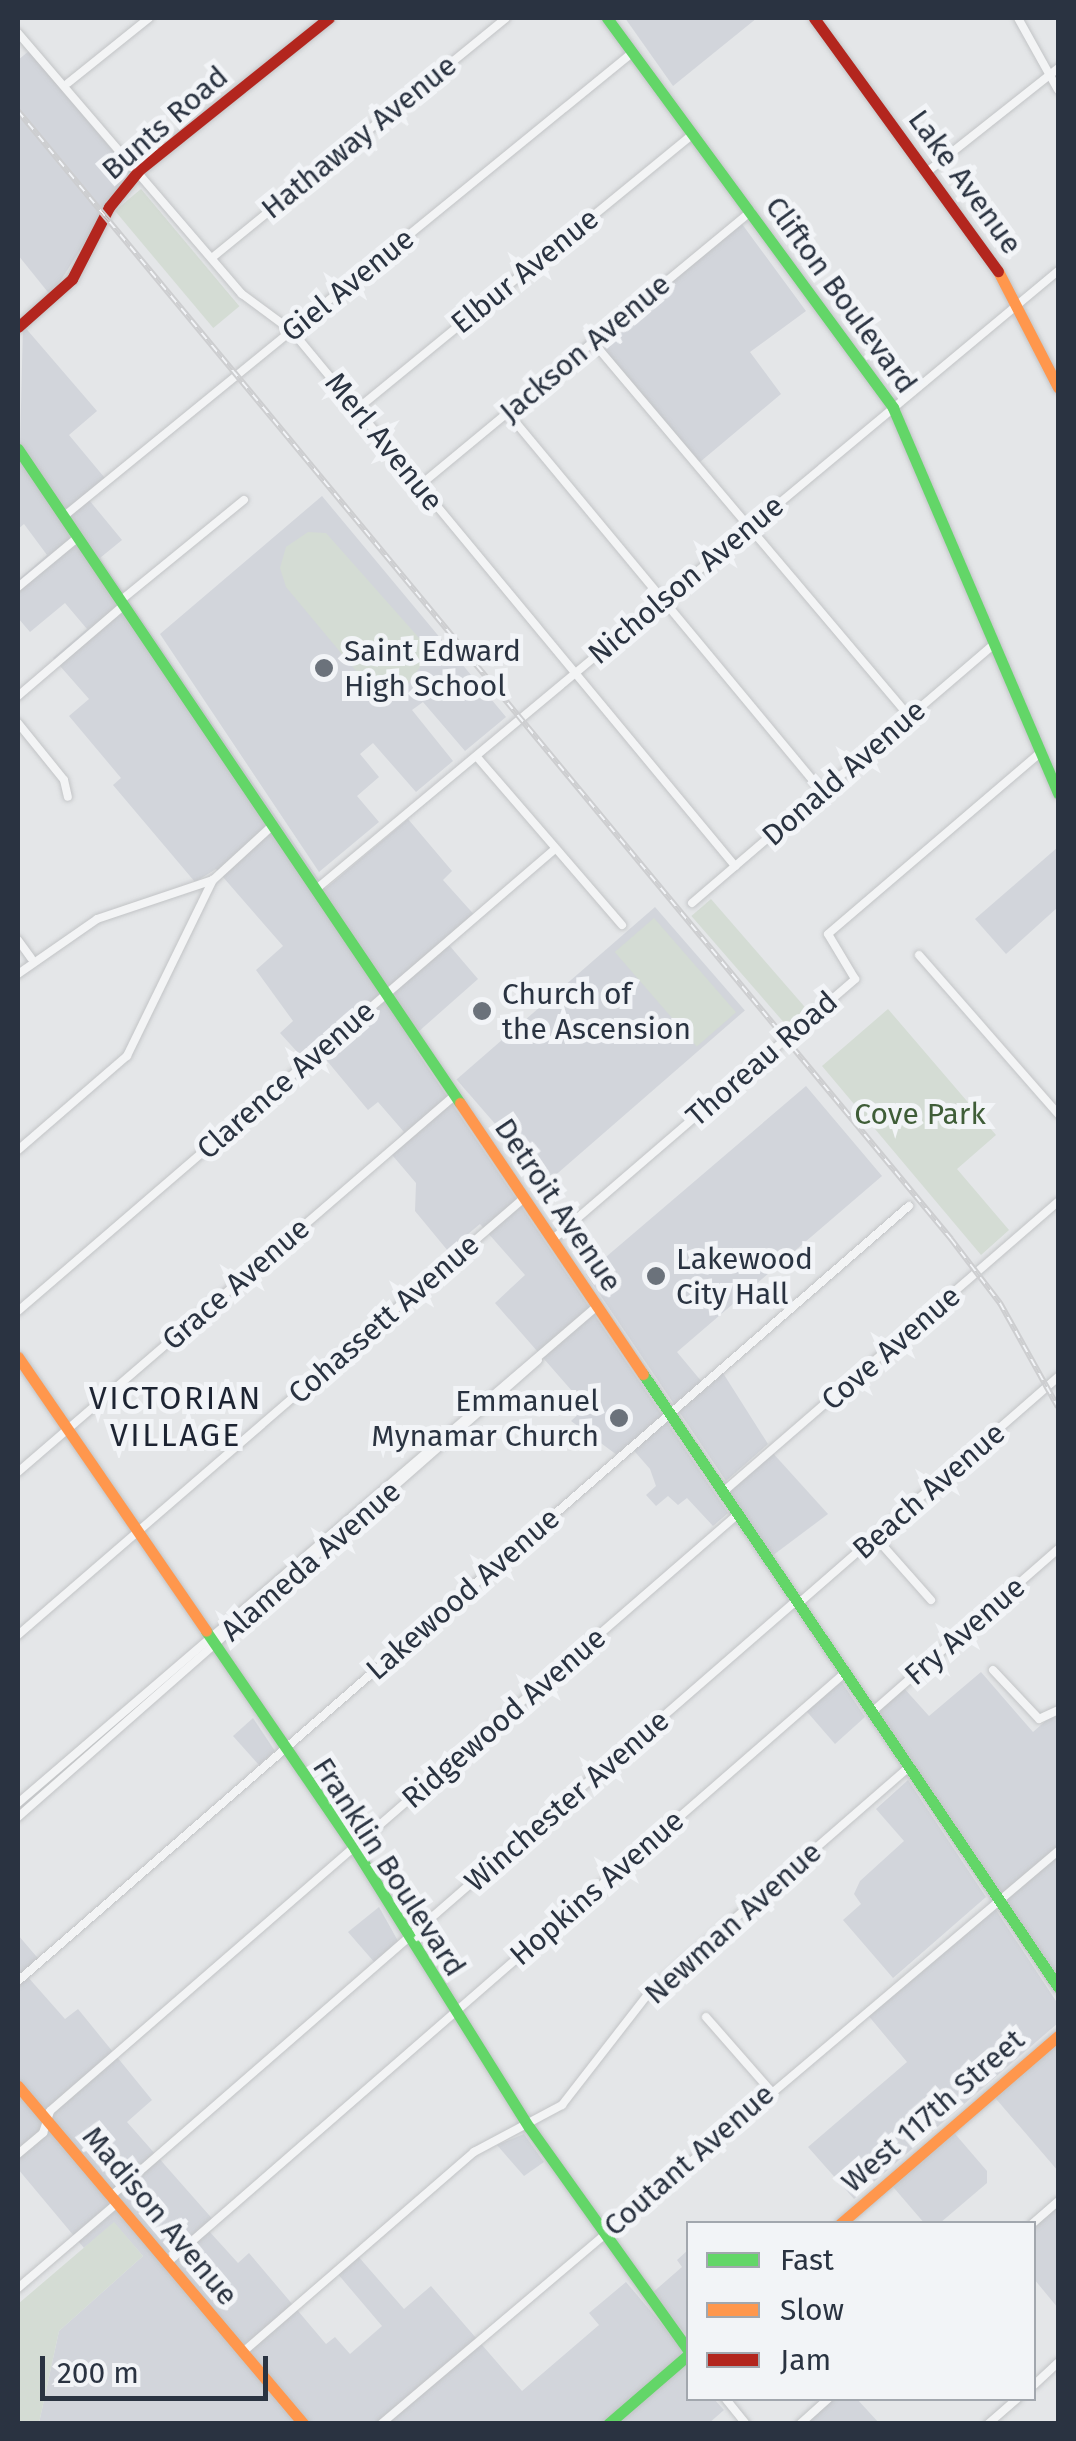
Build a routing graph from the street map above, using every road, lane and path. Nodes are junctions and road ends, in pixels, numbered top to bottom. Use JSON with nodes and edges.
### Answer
{"nodes":[{"id":1,"x":150,"y":18,"type":"edge"},
{"id":2,"x":329,"y":18,"type":"edge"},
{"id":3,"x":506,"y":18,"type":"edge"},
{"id":4,"x":609,"y":18,"type":"edge"},
{"id":5,"x":814,"y":18,"type":"edge"},
{"id":6,"x":1018,"y":18,"type":"edge"},
{"id":7,"x":18,"y":33,"type":"edge"},
{"id":8,"x":632,"y":53,"type":"junction"},
{"id":9,"x":1058,"y":68,"type":"edge"},
{"id":10,"x":1049,"y":76,"type":"junction"},
{"id":11,"x":68,"y":83,"type":"junction"},
{"id":12,"x":1058,"y":90,"type":"edge"},
{"id":13,"x":693,"y":134,"type":"junction"},
{"id":14,"x":140,"y":170,"type":"junction"},
{"id":15,"x":927,"y":172,"type":"junction"},
{"id":16,"x":750,"y":211,"type":"junction"},
{"id":17,"x":213,"y":257,"type":"junction"},
{"id":18,"x":1058,"y":271,"type":"edge"},
{"id":19,"x":1021,"y":302,"type":"junction"},
{"id":20,"x":18,"y":327,"type":"edge"},
{"id":21,"x":292,"y":331,"type":"junction"},
{"id":22,"x":592,"y":341,"type":"junction"},
{"id":23,"x":1058,"y":386,"type":"edge"},
{"id":24,"x":357,"y":408,"type":"junction"},
{"id":25,"x":893,"y":408,"type":"junction"},
{"id":26,"x":507,"y":412,"type":"junction"},
{"id":27,"x":18,"y":449,"type":"edge"},
{"id":28,"x":22,"y":464,"type":"edge"},
{"id":29,"x":419,"y":486,"type":"junction"},
{"id":30,"x":244,"y":500,"type":"dead end"},
{"id":31,"x":63,"y":518,"type":"junction"},
{"id":32,"x":750,"y":528,"type":"junction"},
{"id":33,"x":77,"y":538,"type":"junction"},
{"id":34,"x":18,"y":587,"type":"edge"},
{"id":35,"x":662,"y":598,"type":"junction"},
{"id":36,"x":121,"y":605,"type":"junction"},
{"id":37,"x":994,"y":643,"type":"junction"},
{"id":38,"x":573,"y":674,"type":"junction"},
{"id":39,"x":18,"y":696,"type":"edge"},
{"id":40,"x":910,"y":717,"type":"junction"},
{"id":41,"x":18,"y":724,"type":"edge"},
{"id":42,"x":1041,"y":752,"type":"junction"},
{"id":43,"x":477,"y":757,"type":"junction"},
{"id":44,"x":823,"y":792,"type":"junction"},
{"id":45,"x":1058,"y":793,"type":"edge"},
{"id":46,"x":68,"y":797,"type":"dead end"},
{"id":47,"x":272,"y":826,"type":"junction"},
{"id":48,"x":555,"y":849,"type":"junction"},
{"id":49,"x":735,"y":866,"type":"junction"},
{"id":50,"x":213,"y":880,"type":"junction"},
{"id":51,"x":315,"y":890,"type":"junction"},
{"id":52,"x":692,"y":903,"type":"dead end"},
{"id":53,"x":622,"y":925,"type":"dead end"},
{"id":54,"x":18,"y":940,"type":"edge"},
{"id":55,"x":919,"y":955,"type":"dead end"},
{"id":56,"x":31,"y":958,"type":"junction"},
{"id":57,"x":18,"y":974,"type":"edge"},
{"id":58,"x":386,"y":994,"type":"junction"},
{"id":59,"x":454,"y":1096,"type":"junction"},
{"id":60,"x":1058,"y":1114,"type":"edge"},
{"id":61,"x":18,"y":1150,"type":"edge"},
{"id":62,"x":524,"y":1199,"type":"junction"},
{"id":63,"x":1058,"y":1202,"type":"edge"},
{"id":64,"x":909,"y":1206,"type":"dead end"},
{"id":65,"x":552,"y":1240,"type":"junction"},
{"id":66,"x":596,"y":1307,"type":"junction"},
{"id":67,"x":18,"y":1310,"type":"edge"},
{"id":68,"x":548,"y":1349,"type":"junction"},
{"id":69,"x":18,"y":1357,"type":"edge"},
{"id":70,"x":1058,"y":1378,"type":"edge"},
{"id":71,"x":670,"y":1414,"type":"junction"},
{"id":72,"x":68,"y":1428,"type":"junction"},
{"id":73,"x":18,"y":1472,"type":"edge"},
{"id":74,"x":723,"y":1492,"type":"junction"},
{"id":75,"x":370,"y":1495,"type":"junction"},
{"id":76,"x":378,"y":1503,"type":"junction"},
{"id":77,"x":738,"y":1514,"type":"junction"},
{"id":78,"x":138,"y":1530,"type":"junction"},
{"id":79,"x":876,"y":1538,"type":"junction"},
{"id":80,"x":1058,"y":1550,"type":"edge"},
{"id":81,"x":930,"y":1600,"type":"dead end"},
{"id":82,"x":798,"y":1601,"type":"junction"},
{"id":83,"x":18,"y":1635,"type":"edge"},
{"id":84,"x":210,"y":1642,"type":"junction"},
{"id":85,"x":993,"y":1670,"type":"dead end"},
{"id":86,"x":846,"y":1672,"type":"junction"},
{"id":87,"x":1058,"y":1710,"type":"edge"},
{"id":88,"x":872,"y":1712,"type":"junction"},
{"id":89,"x":283,"y":1750,"type":"junction"},
{"id":90,"x":66,"y":1761,"type":"junction"},
{"id":91,"x":910,"y":1766,"type":"junction"},
{"id":92,"x":72,"y":1770,"type":"junction"},
{"id":93,"x":18,"y":1803,"type":"edge"},
{"id":94,"x":18,"y":1817,"type":"edge"},
{"id":95,"x":355,"y":1849,"type":"junction"},
{"id":96,"x":1058,"y":1851,"type":"edge"},
{"id":97,"x":999,"y":1900,"type":"junction"},
{"id":98,"x":406,"y":1942,"type":"junction"},
{"id":99,"x":18,"y":1981,"type":"edge"},
{"id":100,"x":1058,"y":1988,"type":"edge"},
{"id":101,"x":453,"y":2013,"type":"junction"},
{"id":102,"x":706,"y":2016,"type":"dead end"},
{"id":103,"x":1058,"y":2036,"type":"edge"},
{"id":104,"x":18,"y":2086,"type":"edge"},
{"id":105,"x":770,"y":2090,"type":"junction"},
{"id":106,"x":46,"y":2120,"type":"junction"},
{"id":107,"x":529,"y":2126,"type":"junction"},
{"id":108,"x":18,"y":2154,"type":"edge"},
{"id":109,"x":113,"y":2200,"type":"junction"},
{"id":110,"x":1058,"y":2201,"type":"edge"},
{"id":111,"x":843,"y":2221,"type":"edge"},
{"id":112,"x":1035,"y":2221,"type":"edge"},
{"id":113,"x":602,"y":2234,"type":"junction"},
{"id":114,"x":168,"y":2262,"type":"junction"},
{"id":115,"x":18,"y":2288,"type":"edge"},
{"id":116,"x":686,"y":2349,"type":"edge"},
{"id":117,"x":243,"y":2352,"type":"junction"},
{"id":118,"x":686,"y":2354,"type":"edge"},
{"id":119,"x":1058,"y":2364,"type":"edge"},
{"id":120,"x":1036,"y":2383,"type":"edge"},
{"id":121,"x":727,"y":2401,"type":"edge"},
{"id":122,"x":826,"y":2401,"type":"edge"},
{"id":123,"x":1015,"y":2401,"type":"edge"},
{"id":124,"x":304,"y":2424,"type":"edge"},
{"id":125,"x":381,"y":2424,"type":"edge"},
{"id":126,"x":608,"y":2424,"type":"edge"},
{"id":127,"x":746,"y":2424,"type":"edge"},
{"id":128,"x":800,"y":2424,"type":"edge"},
{"id":129,"x":988,"y":2424,"type":"edge"}],
"edges":[{"from":1,"to":11,"type":"street"},
{"from":2,"to":14,"type":"main road","name":"Bunts Road"},
{"from":3,"to":17,"type":"street","name":"Hathaway Avenue"},
{"from":4,"to":8,"type":"main road","name":"Clifton Boulevard"},
{"from":5,"to":15,"type":"main road","name":"Lake Avenue"},
{"from":6,"to":10,"type":"street"},
{"from":7,"to":11,"type":"street","name":"Merl Avenue"},
{"from":8,"to":13,"type":"main road","name":"Clifton Boulevard"},
{"from":8,"to":21,"type":"street","name":"Giel Avenue"},
{"from":9,"to":10,"type":"street"},
{"from":10,"to":12,"type":"street"},
{"from":10,"to":15,"type":"street"},
{"from":11,"to":14,"type":"street","name":"Merl Avenue"},
{"from":13,"to":16,"type":"main road","name":"Clifton Boulevard"},
{"from":13,"to":24,"type":"street","name":"Elbur Avenue"},
{"from":14,"to":17,"type":"street","name":"Merl Avenue"},
{"from":14,"to":20,"type":"main road","name":"Bunts Road"},
{"from":15,"to":19,"type":"main road","name":"Lake Avenue"},
{"from":16,"to":22,"type":"street","name":"Jackson Avenue"},
{"from":16,"to":25,"type":"main road","name":"Clifton Boulevard"},
{"from":17,"to":21,"type":"street","name":"Merl Avenue"},
{"from":18,"to":19,"type":"street","name":"Nicholson Avenue"},
{"from":19,"to":23,"type":"main road","name":"Lake Avenue"},
{"from":19,"to":25,"type":"street","name":"Nicholson Avenue"},
{"from":21,"to":24,"type":"street","name":"Merl Avenue"},
{"from":21,"to":31,"type":"street","name":"Giel Avenue"},
{"from":22,"to":26,"type":"street","name":"Jackson Avenue"},
{"from":22,"to":32,"type":"street"},
{"from":24,"to":29,"type":"street","name":"Merl Avenue"},
{"from":25,"to":32,"type":"street","name":"Nicholson Avenue"},
{"from":25,"to":37,"type":"main road","name":"Clifton Boulevard"},
{"from":26,"to":29,"type":"street","name":"Jackson Avenue"},
{"from":26,"to":35,"type":"street"},
{"from":27,"to":28,"type":"main road","name":"Detroit Avenue"},
{"from":28,"to":31,"type":"main road","name":"Detroit Avenue"},
{"from":29,"to":38,"type":"street","name":"Merl Avenue"},
{"from":30,"to":36,"type":"street"},
{"from":31,"to":33,"type":"main road","name":"Detroit Avenue"},
{"from":32,"to":35,"type":"street","name":"Nicholson Avenue"},
{"from":32,"to":40,"type":"street"},
{"from":33,"to":34,"type":"street"},
{"from":33,"to":36,"type":"main road","name":"Detroit Avenue"},
{"from":35,"to":38,"type":"street","name":"Nicholson Avenue"},
{"from":35,"to":44,"type":"street"},
{"from":36,"to":39,"type":"street"},
{"from":36,"to":47,"type":"main road","name":"Detroit Avenue"},
{"from":37,"to":40,"type":"street","name":"Donald Avenue"},
{"from":37,"to":42,"type":"main road","name":"Clifton Boulevard"},
{"from":38,"to":43,"type":"street","name":"Nicholson Avenue"},
{"from":38,"to":49,"type":"street","name":"Merl Avenue"},
{"from":40,"to":44,"type":"street","name":"Donald Avenue"},
{"from":41,"to":46,"type":"street"},
{"from":42,"to":45,"type":"main road","name":"Clifton Boulevard"},
{"from":42,"to":65,"type":"street","name":"Thoreau Road"},
{"from":43,"to":48,"type":"street"},
{"from":43,"to":51,"type":"street","name":"Nicholson Avenue"},
{"from":44,"to":49,"type":"street","name":"Donald Avenue"},
{"from":47,"to":50,"type":"street"},
{"from":47,"to":51,"type":"main road","name":"Detroit Avenue"},
{"from":48,"to":53,"type":"street"},
{"from":48,"to":58,"type":"street","name":"Clarence Avenue"},
{"from":49,"to":52,"type":"street","name":"Donald Avenue"},
{"from":50,"to":56,"type":"street"},
{"from":50,"to":61,"type":"street"},
{"from":51,"to":58,"type":"main road","name":"Detroit Avenue"},
{"from":54,"to":56,"type":"street"},
{"from":55,"to":60,"type":"street"},
{"from":56,"to":57,"type":"street"},
{"from":58,"to":59,"type":"main road","name":"Detroit Avenue"},
{"from":58,"to":67,"type":"street","name":"Clarence Avenue"},
{"from":59,"to":62,"type":"main road","name":"Detroit Avenue"},
{"from":59,"to":72,"type":"street","name":"Grace Avenue"},
{"from":62,"to":65,"type":"main road","name":"Detroit Avenue"},
{"from":62,"to":78,"type":"street","name":"Cohassett Avenue"},
{"from":63,"to":74,"type":"street","name":"Cove Avenue"},
{"from":64,"to":71,"type":"street","name":"Lakewood Avenue"},
{"from":65,"to":66,"type":"main road","name":"Detroit Avenue"},
{"from":66,"to":68,"type":"street","name":"Alameda Avenue"},
{"from":66,"to":71,"type":"main road","name":"Detroit Avenue"},
{"from":68,"to":75,"type":"street","name":"Alameda Avenue"},
{"from":68,"to":76,"type":"street","name":"Alameda Avenue"},
{"from":69,"to":72,"type":"main road","name":"Franklin Boulevard"},
{"from":70,"to":79,"type":"street","name":"Beach Avenue"},
{"from":71,"to":74,"type":"main road","name":"Detroit Avenue"},
{"from":71,"to":89,"type":"street","name":"Lakewood Avenue"},
{"from":72,"to":73,"type":"street","name":"Grace Avenue"},
{"from":72,"to":78,"type":"main road","name":"Franklin Boulevard"},
{"from":74,"to":77,"type":"main road","name":"Detroit Avenue"},
{"from":75,"to":76,"type":"street"},
{"from":75,"to":84,"type":"street","name":"Alameda Avenue"},
{"from":76,"to":84,"type":"street","name":"Alameda Avenue"},
{"from":77,"to":82,"type":"main road","name":"Detroit Avenue"},
{"from":77,"to":95,"type":"street","name":"Ridgewood Avenue"},
{"from":78,"to":83,"type":"street","name":"Cohassett Avenue"},
{"from":78,"to":84,"type":"main road","name":"Franklin Boulevard"},
{"from":79,"to":81,"type":"street"},
{"from":79,"to":82,"type":"street","name":"Beach Avenue"},
{"from":80,"to":88,"type":"street","name":"Fry Avenue"},
{"from":82,"to":86,"type":"main road","name":"Detroit Avenue"},
{"from":82,"to":98,"type":"street","name":"Winchester Avenue"},
{"from":84,"to":89,"type":"main road","name":"Franklin Boulevard"},
{"from":84,"to":90,"type":"street","name":"Alameda Avenue"},
{"from":84,"to":92,"type":"street","name":"Alameda Avenue"},
{"from":85,"to":87,"type":"street"},
{"from":86,"to":88,"type":"main road","name":"Detroit Avenue"},
{"from":86,"to":101,"type":"street","name":"Hopkins Avenue"},
{"from":88,"to":91,"type":"main road","name":"Detroit Avenue"},
{"from":89,"to":95,"type":"main road","name":"Franklin Boulevard"},
{"from":89,"to":99,"type":"street","name":"Lakewood Avenue"},
{"from":90,"to":92,"type":"street"},
{"from":90,"to":93,"type":"street","name":"Alameda Avenue"},
{"from":91,"to":97,"type":"main road","name":"Detroit Avenue"},
{"from":91,"to":107,"type":"street","name":"Newman Avenue"},
{"from":92,"to":94,"type":"street","name":"Alameda Avenue"},
{"from":95,"to":98,"type":"main road","name":"Franklin Boulevard"},
{"from":95,"to":106,"type":"street","name":"Ridgewood Avenue"},
{"from":96,"to":97,"type":"street","name":"Coutant Avenue"},
{"from":97,"to":100,"type":"main road","name":"Detroit Avenue"},
{"from":97,"to":105,"type":"street","name":"Coutant Avenue"},
{"from":98,"to":101,"type":"main road","name":"Franklin Boulevard"},
{"from":98,"to":109,"type":"street","name":"Winchester Avenue"},
{"from":101,"to":107,"type":"main road","name":"Franklin Boulevard"},
{"from":101,"to":114,"type":"street","name":"Hopkins Avenue"},
{"from":102,"to":105,"type":"street"},
{"from":103,"to":111,"type":"main road","name":"West 117th Street"},
{"from":104,"to":106,"type":"main road","name":"Madison Avenue"},
{"from":105,"to":113,"type":"street","name":"Coutant Avenue"},
{"from":106,"to":108,"type":"street","name":"Ridgewood Avenue"},
{"from":106,"to":109,"type":"main road","name":"Madison Avenue"},
{"from":107,"to":113,"type":"main road","name":"Franklin Boulevard"},
{"from":107,"to":117,"type":"street","name":"Newman Avenue"},
{"from":109,"to":114,"type":"main road","name":"Madison Avenue"},
{"from":109,"to":115,"type":"street","name":"Winchester Avenue"},
{"from":110,"to":112,"type":"street"},
{"from":113,"to":116,"type":"main road","name":"Franklin Boulevard"},
{"from":113,"to":125,"type":"street","name":"Coutant Avenue"},
{"from":114,"to":117,"type":"main road","name":"Madison Avenue"},
{"from":117,"to":124,"type":"main road","name":"Madison Avenue"},
{"from":118,"to":126,"type":"main road"},
{"from":119,"to":120,"type":"street"},
{"from":121,"to":127,"type":"street"},
{"from":122,"to":128,"type":"street"},
{"from":123,"to":129,"type":"street"}]}
